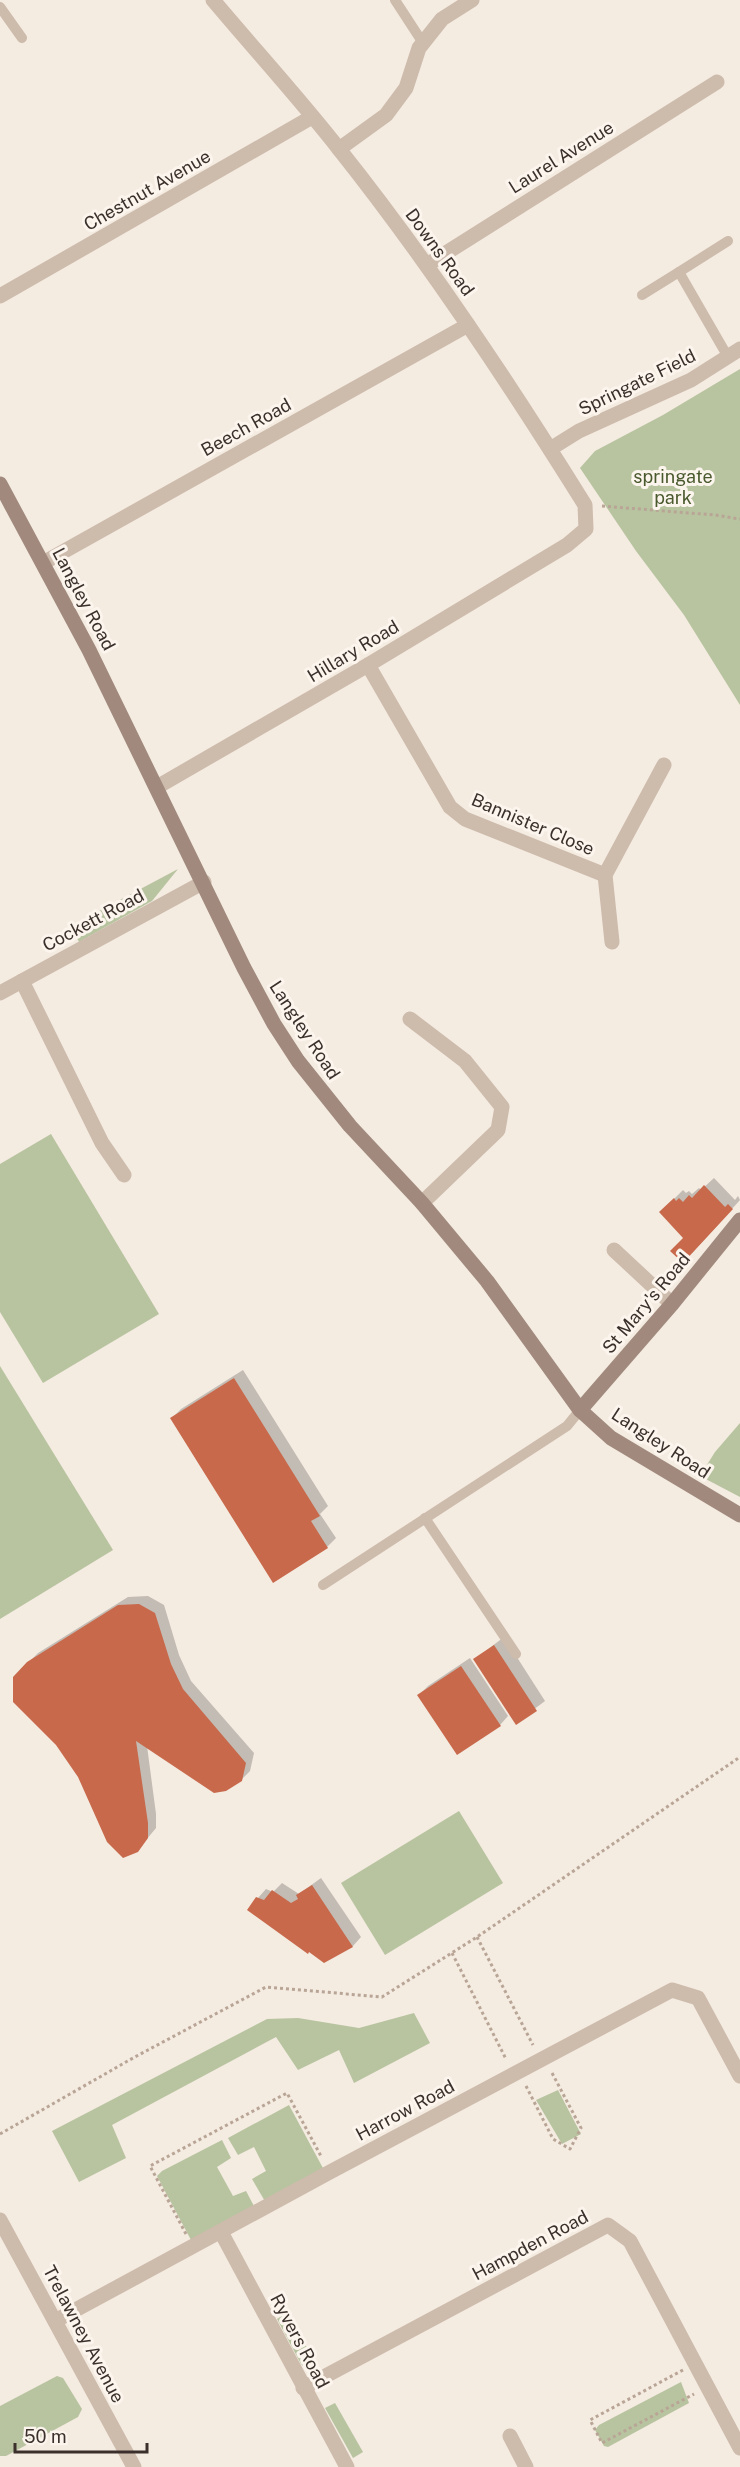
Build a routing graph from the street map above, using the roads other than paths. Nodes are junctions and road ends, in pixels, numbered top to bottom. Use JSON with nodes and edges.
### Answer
{"nodes":[{"id":1,"x":213,"y":0,"type":"edge"},
{"id":2,"x":394,"y":0,"type":"edge"},
{"id":3,"x":472,"y":0,"type":"edge"},
{"id":4,"x":0,"y":7,"type":"edge"},
{"id":5,"x":22,"y":38,"type":"dead end"},
{"id":6,"x":423,"y":43,"type":"junction"},
{"id":7,"x":717,"y":82,"type":"dead end"},
{"id":8,"x":312,"y":117,"type":"junction"},
{"id":9,"x":339,"y":149,"type":"junction"},
{"id":10,"x":728,"y":241,"type":"dead end"},
{"id":11,"x":427,"y":265,"type":"junction"},
{"id":12,"x":679,"y":272,"type":"junction"},
{"id":13,"x":642,"y":295,"type":"dead end"},
{"id":14,"x":0,"y":296,"type":"edge"},
{"id":15,"x":468,"y":325,"type":"junction"},
{"id":16,"x":734,"y":353,"type":"edge"},
{"id":17,"x":550,"y":449,"type":"junction"},
{"id":18,"x":0,"y":484,"type":"edge"},
{"id":19,"x":567,"y":545,"type":"joint"},
{"id":20,"x":43,"y":563,"type":"junction"},
{"id":21,"x":368,"y":665,"type":"junction"},
{"id":22,"x":664,"y":765,"type":"dead end"},
{"id":23,"x":157,"y":787,"type":"junction"},
{"id":24,"x":605,"y":875,"type":"junction"},
{"id":25,"x":204,"y":882,"type":"junction"},
{"id":26,"x":612,"y":942,"type":"dead end"},
{"id":27,"x":22,"y":981,"type":"junction"},
{"id":28,"x":0,"y":993,"type":"edge"},
{"id":29,"x":410,"y":1019,"type":"dead end"},
{"id":30,"x":124,"y":1176,"type":"dead end"},
{"id":31,"x":422,"y":1203,"type":"junction"},
{"id":32,"x":740,"y":1220,"type":"edge"},
{"id":33,"x":614,"y":1250,"type":"dead end"},
{"id":34,"x":672,"y":1304,"type":"junction"},
{"id":35,"x":580,"y":1410,"type":"junction"},
{"id":36,"x":740,"y":1515,"type":"edge"},
{"id":37,"x":425,"y":1518,"type":"junction"},
{"id":38,"x":323,"y":1585,"type":"dead end"},
{"id":39,"x":516,"y":1654,"type":"dead end"},
{"id":40,"x":740,"y":2076,"type":"edge"},
{"id":41,"x":0,"y":2220,"type":"edge"},
{"id":42,"x":221,"y":2232,"type":"junction"},
{"id":43,"x":55,"y":2321,"type":"junction"},
{"id":44,"x":303,"y":2388,"type":"junction"},
{"id":45,"x":510,"y":2436,"type":"dead end"},
{"id":46,"x":740,"y":2448,"type":"edge"},
{"id":47,"x":134,"y":2467,"type":"edge"},
{"id":48,"x":347,"y":2467,"type":"edge"},
{"id":49,"x":526,"y":2467,"type":"edge"}],
"edges":[{"from":1,"to":8,"type":"street","name":"Downs Road"},
{"from":2,"to":6,"type":"lane"},
{"from":3,"to":6,"type":"street"},
{"from":4,"to":5,"type":"lane"},
{"from":6,"to":9,"type":"street"},
{"from":7,"to":11,"type":"street","name":"Laurel Avenue"},
{"from":8,"to":9,"type":"street","name":"Downs Road"},
{"from":8,"to":14,"type":"street","name":"Chestnut Avenue"},
{"from":9,"to":11,"type":"street","name":"Downs Road"},
{"from":10,"to":12,"type":"lane"},
{"from":11,"to":15,"type":"street","name":"Downs Road"},
{"from":12,"to":13,"type":"lane"},
{"from":12,"to":16,"type":"lane"},
{"from":15,"to":17,"type":"street","name":"Downs Road"},
{"from":15,"to":20,"type":"street","name":"Beech Road"},
{"from":16,"to":17,"type":"street","name":"Springate Field"},
{"from":17,"to":19,"type":"street","name":"Downs Road"},
{"from":18,"to":20,"type":"street","name":"Langley Road"},
{"from":19,"to":21,"type":"street","name":"Hillary Road"},
{"from":20,"to":23,"type":"street","name":"Langley Road"},
{"from":21,"to":23,"type":"street","name":"Hillary Road"},
{"from":21,"to":24,"type":"street","name":"Bannister Close"},
{"from":22,"to":24,"type":"street","name":"Bannister Close"},
{"from":23,"to":25,"type":"street","name":"Langley Road"},
{"from":24,"to":26,"type":"street"},
{"from":25,"to":27,"type":"street","name":"Cockett Road"},
{"from":25,"to":31,"type":"street","name":"Langley Road"},
{"from":27,"to":28,"type":"street","name":"Cockett Road"},
{"from":27,"to":30,"type":"street"},
{"from":29,"to":31,"type":"street"},
{"from":31,"to":35,"type":"street","name":"Langley Road"},
{"from":32,"to":34,"type":"street","name":"St Mary's Road"},
{"from":33,"to":34,"type":"street"},
{"from":34,"to":35,"type":"street","name":"St Mary's Road"},
{"from":35,"to":36,"type":"street","name":"Langley Road"},
{"from":35,"to":37,"type":"lane"},
{"from":37,"to":38,"type":"lane"},
{"from":37,"to":39,"type":"lane"},
{"from":40,"to":42,"type":"street","name":"Harrow Road"},
{"from":41,"to":43,"type":"street","name":"Trelawney Avenue"},
{"from":42,"to":43,"type":"street","name":"Harrow Road"},
{"from":42,"to":44,"type":"street","name":"Ryvers Road"},
{"from":43,"to":47,"type":"street","name":"Trelawney Avenue"},
{"from":44,"to":46,"type":"street","name":"Hampden Road"},
{"from":44,"to":48,"type":"street","name":"Ryvers Road"},
{"from":45,"to":49,"type":"street"}]}
